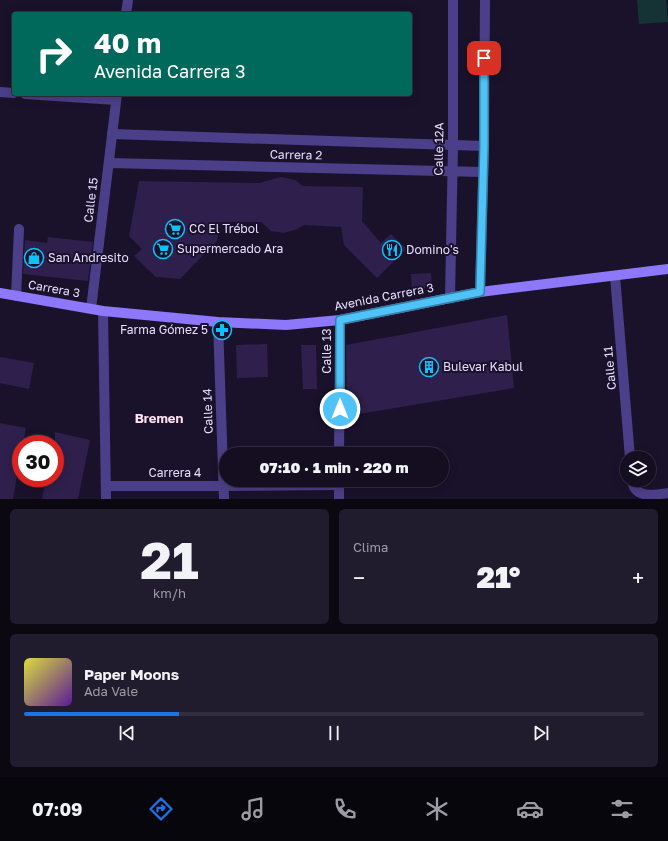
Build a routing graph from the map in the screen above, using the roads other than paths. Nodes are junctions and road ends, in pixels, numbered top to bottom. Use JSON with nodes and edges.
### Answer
{"nodes":[{"id":1,"x":128,"y":0,"type":"edge"},
{"id":2,"x":453,"y":0,"type":"edge"},
{"id":3,"x":485,"y":0,"type":"edge"},
{"id":4,"x":126,"y":12,"type":"edge"},
{"id":5,"x":0,"y":92,"type":"edge"},
{"id":6,"x":12,"y":93,"type":"edge"},
{"id":7,"x":86,"y":96,"type":"edge"},
{"id":8,"x":117,"y":97,"type":"edge"},
{"id":9,"x":112,"y":134,"type":"junction"},
{"id":10,"x":453,"y":145,"type":"junction"},
{"id":11,"x":484,"y":146,"type":"junction"},
{"id":12,"x":109,"y":163,"type":"junction"},
{"id":13,"x":452,"y":171,"type":"junction"},
{"id":14,"x":483,"y":172,"type":"junction"},
{"id":15,"x":19,"y":229,"type":"dead end"},
{"id":16,"x":668,"y":269,"type":"edge"},
{"id":17,"x":615,"y":276,"type":"junction"},
{"id":18,"x":480,"y":292,"type":"junction"},
{"id":19,"x":0,"y":293,"type":"edge"},
{"id":20,"x":16,"y":296,"type":"junction"},
{"id":21,"x":450,"y":298,"type":"junction"},
{"id":22,"x":91,"y":309,"type":"junction"},
{"id":23,"x":103,"y":311,"type":"junction"},
{"id":24,"x":340,"y":320,"type":"junction"},
{"id":25,"x":218,"y":322,"type":"junction"},
{"id":26,"x":223,"y":447,"type":"edge"},
{"id":27,"x":339,"y":447,"type":"edge"},
{"id":28,"x":629,"y":451,"type":"edge"},
{"id":29,"x":106,"y":486,"type":"junction"},
{"id":30,"x":219,"y":486,"type":"edge"},
{"id":31,"x":224,"y":487,"type":"edge"},
{"id":32,"x":339,"y":487,"type":"edge"},
{"id":33,"x":634,"y":487,"type":"edge"},
{"id":34,"x":668,"y":493,"type":"edge"},
{"id":35,"x":106,"y":499,"type":"edge"},
{"id":36,"x":224,"y":499,"type":"edge"},
{"id":37,"x":340,"y":499,"type":"edge"}],
"edges":[{"from":1,"to":4,"type":"street"},
{"from":2,"to":10,"type":"street","name":"Calle 12A"},
{"from":3,"to":11,"type":"street"},
{"from":5,"to":6,"type":"street"},
{"from":7,"to":8,"type":"street"},
{"from":8,"to":9,"type":"street","name":"Calle 15"},
{"from":9,"to":10,"type":"street","name":"Carrera 2"},
{"from":9,"to":12,"type":"street","name":"Calle 15"},
{"from":10,"to":11,"type":"street","name":"Carrera 2"},
{"from":10,"to":13,"type":"street","name":"Calle 12A"},
{"from":11,"to":14,"type":"street"},
{"from":12,"to":13,"type":"street","name":"Carrera 2"},
{"from":12,"to":22,"type":"street","name":"Calle 15"},
{"from":13,"to":14,"type":"street","name":"Carrera 2"},
{"from":13,"to":21,"type":"street","name":"Calle 12A"},
{"from":14,"to":18,"type":"street"},
{"from":15,"to":20,"type":"street"},
{"from":16,"to":17,"type":"main road","name":"Avenida Carrera 3"},
{"from":17,"to":18,"type":"main road","name":"Avenida Carrera 3"},
{"from":17,"to":28,"type":"street","name":"Calle 11"},
{"from":18,"to":21,"type":"main road","name":"Avenida Carrera 3"},
{"from":19,"to":20,"type":"main road","name":"Carrera 3"},
{"from":20,"to":22,"type":"main road","name":"Carrera 3"},
{"from":21,"to":24,"type":"main road","name":"Avenida Carrera 3"},
{"from":22,"to":23,"type":"main road","name":"Carrera 3"},
{"from":23,"to":25,"type":"main road","name":"Avenida Carrera 3"},
{"from":23,"to":29,"type":"street"},
{"from":24,"to":25,"type":"main road","name":"Avenida Carrera 3"},
{"from":24,"to":27,"type":"street","name":"Calle 13"},
{"from":25,"to":26,"type":"street","name":"Calle 14"},
{"from":29,"to":30,"type":"street","name":"Carrera 4"},
{"from":29,"to":35,"type":"street"},
{"from":31,"to":36,"type":"street","name":"Calle 14"},
{"from":32,"to":37,"type":"street"},
{"from":33,"to":34,"type":"street"}]}
